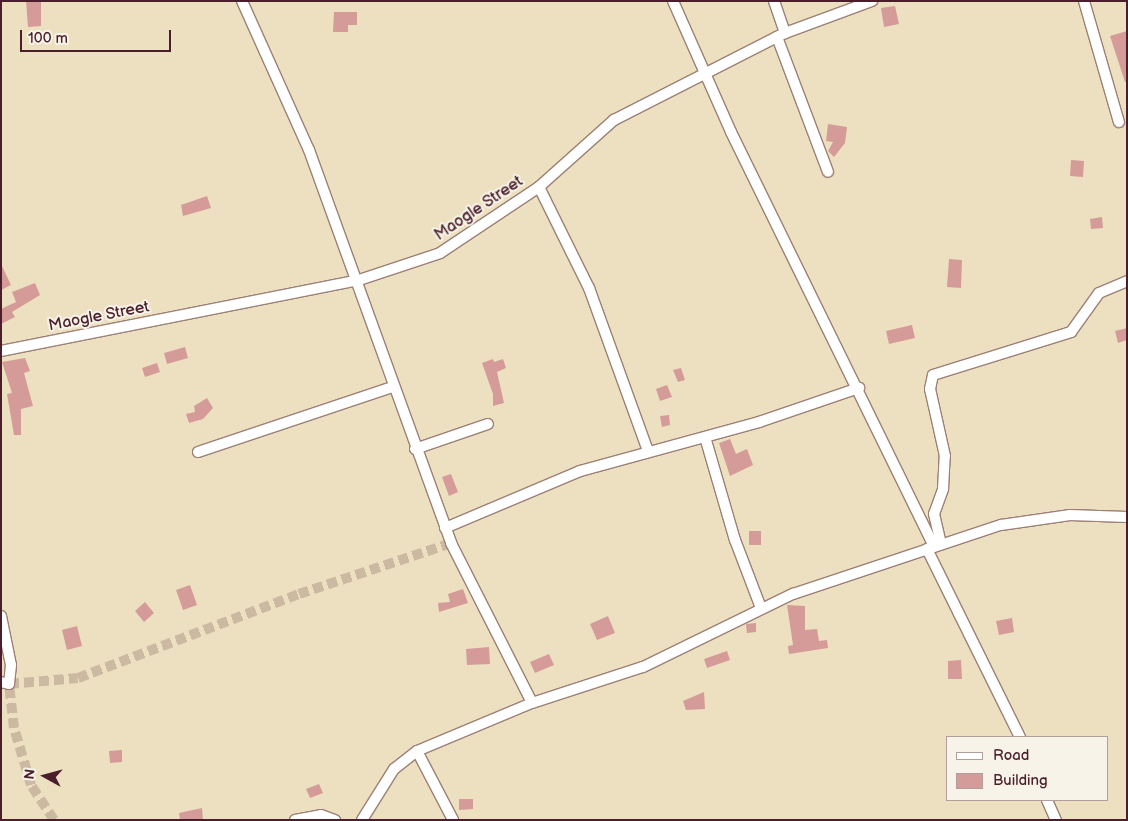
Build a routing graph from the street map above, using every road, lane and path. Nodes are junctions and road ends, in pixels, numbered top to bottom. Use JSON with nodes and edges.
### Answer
{"nodes":[{"id":1,"x":242,"y":1,"type":"edge"},
{"id":2,"x":673,"y":1,"type":"edge"},
{"id":3,"x":774,"y":1,"type":"edge"},
{"id":4,"x":872,"y":1,"type":"edge"},
{"id":5,"x":1084,"y":1,"type":"edge"},
{"id":6,"x":781,"y":35,"type":"junction"},
{"id":7,"x":705,"y":72,"type":"junction"},
{"id":8,"x":1119,"y":122,"type":"dead end"},
{"id":9,"x":828,"y":172,"type":"dead end"},
{"id":10,"x":539,"y":187,"type":"junction"},
{"id":11,"x":356,"y":281,"type":"junction"},
{"id":12,"x":1127,"y":281,"type":"edge"},
{"id":13,"x":1,"y":351,"type":"edge"},
{"id":14,"x":392,"y":388,"type":"junction"},
{"id":15,"x":859,"y":388,"type":"junction"},
{"id":16,"x":488,"y":424,"type":"dead end"},
{"id":17,"x":704,"y":437,"type":"junction"},
{"id":18,"x":415,"y":449,"type":"junction"},
{"id":19,"x":648,"y":451,"type":"junction"},
{"id":20,"x":198,"y":452,"type":"dead end"},
{"id":21,"x":1127,"y":517,"type":"edge"},
{"id":22,"x":445,"y":528,"type":"junction"},
{"id":23,"x":934,"y":546,"type":"junction"},
{"id":24,"x":762,"y":608,"type":"junction"},
{"id":25,"x":1,"y":616,"type":"edge"},
{"id":26,"x":1,"y":682,"type":"edge"},
{"id":27,"x":532,"y":704,"type":"junction"},
{"id":28,"x":1020,"y":736,"type":"edge"},
{"id":29,"x":418,"y":752,"type":"junction"},
{"id":30,"x":1048,"y":801,"type":"edge"},
{"id":31,"x":295,"y":820,"type":"edge"},
{"id":32,"x":335,"y":820,"type":"edge"},
{"id":33,"x":362,"y":820,"type":"edge"},
{"id":34,"x":453,"y":820,"type":"edge"},
{"id":35,"x":1056,"y":820,"type":"edge"}],
"edges":[{"from":1,"to":11,"type":"street"},
{"from":2,"to":7,"type":"street"},
{"from":3,"to":6,"type":"street"},
{"from":4,"to":6,"type":"street","name":"Maogle Street"},
{"from":5,"to":8,"type":"street"},
{"from":6,"to":7,"type":"street","name":"Maogle Street"},
{"from":6,"to":9,"type":"street"},
{"from":7,"to":10,"type":"street","name":"Maogle Street"},
{"from":7,"to":15,"type":"street"},
{"from":10,"to":11,"type":"street","name":"Maogle Street"},
{"from":10,"to":19,"type":"street"},
{"from":11,"to":13,"type":"street","name":"Maogle Street"},
{"from":11,"to":14,"type":"street"},
{"from":12,"to":23,"type":"street"},
{"from":14,"to":18,"type":"street"},
{"from":14,"to":20,"type":"street"},
{"from":15,"to":17,"type":"street"},
{"from":15,"to":23,"type":"street"},
{"from":16,"to":18,"type":"street"},
{"from":17,"to":19,"type":"street"},
{"from":17,"to":24,"type":"street"},
{"from":18,"to":22,"type":"street"},
{"from":19,"to":22,"type":"street"},
{"from":21,"to":23,"type":"street"},
{"from":22,"to":27,"type":"street"},
{"from":23,"to":24,"type":"street"},
{"from":23,"to":28,"type":"street"},
{"from":24,"to":27,"type":"street"},
{"from":25,"to":26,"type":"street"},
{"from":27,"to":29,"type":"street"},
{"from":29,"to":33,"type":"street"},
{"from":29,"to":34,"type":"street"},
{"from":30,"to":35,"type":"street"},
{"from":31,"to":32,"type":"street"}]}
